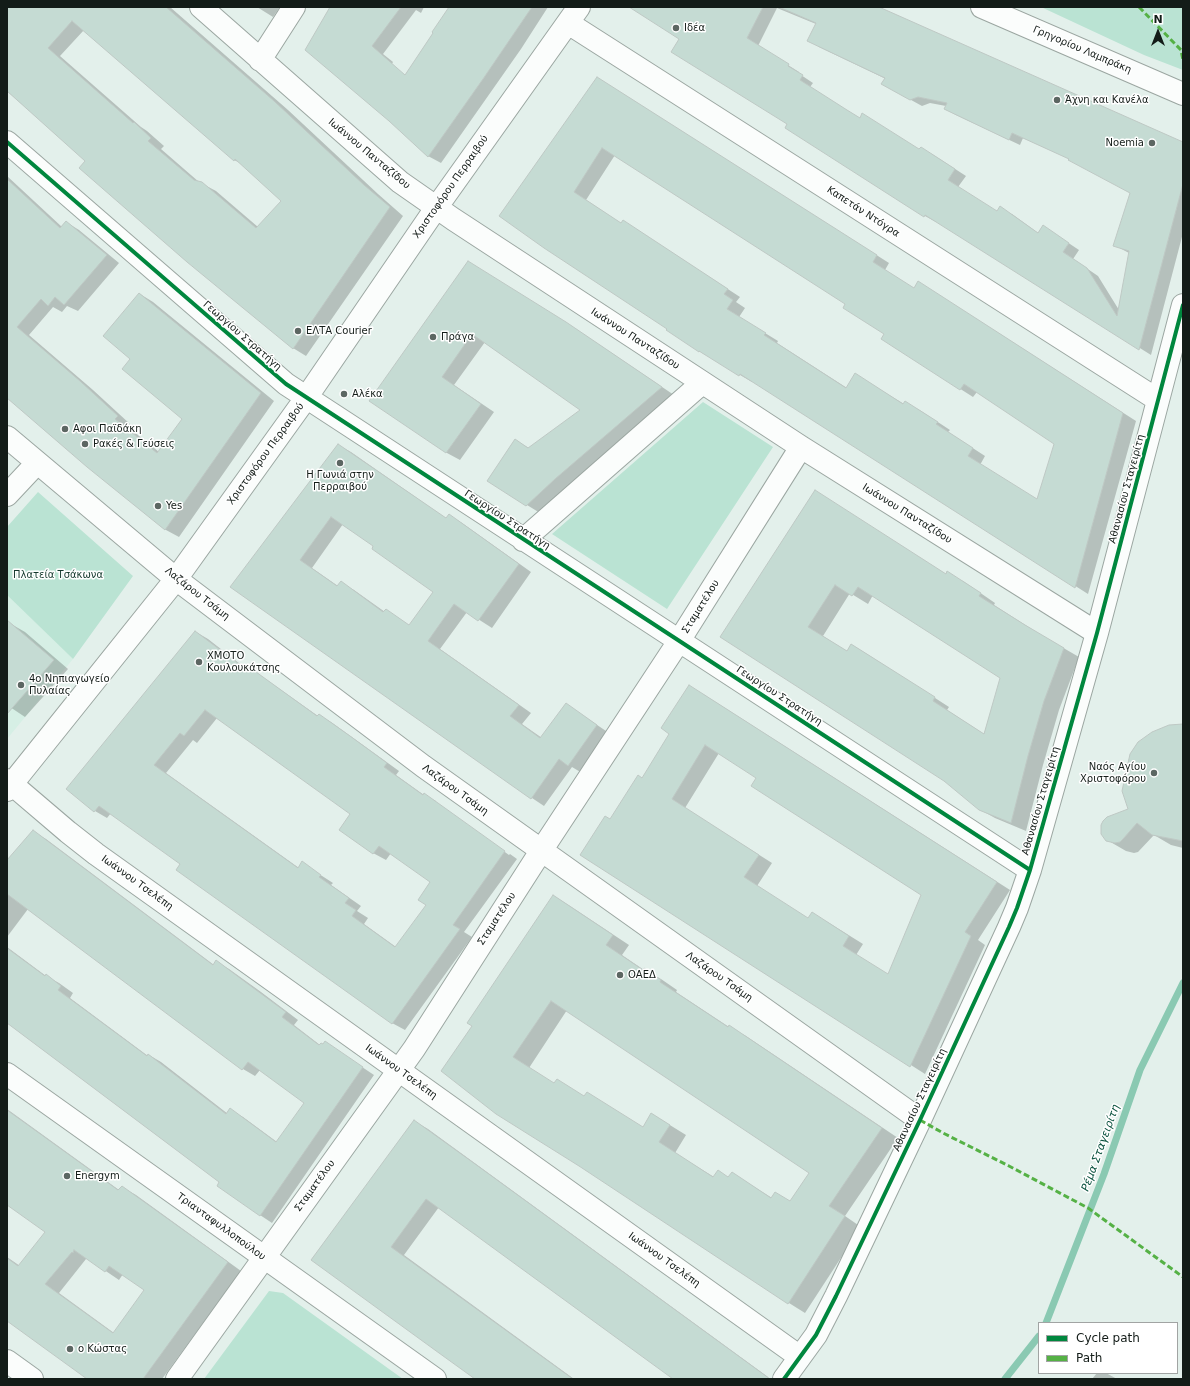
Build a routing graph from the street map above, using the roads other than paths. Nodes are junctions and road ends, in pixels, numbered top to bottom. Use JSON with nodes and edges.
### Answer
{"nodes":[{"id":1,"x":201,"y":7,"type":"edge"},
{"id":2,"x":294,"y":7,"type":"edge"},
{"id":3,"x":986,"y":8,"type":"edge"},
{"id":4,"x":573,"y":15,"type":"edge"},
{"id":5,"x":260,"y":60,"type":"junction"},
{"id":6,"x":1183,"y":94,"type":"edge"},
{"id":7,"x":7,"y":142,"type":"edge"},
{"id":8,"x":436,"y":208,"type":"junction"},
{"id":9,"x":1183,"y":306,"type":"edge"},
{"id":10,"x":702,"y":383,"type":"junction"},
{"id":11,"x":306,"y":398,"type":"junction"},
{"id":12,"x":1158,"y":400,"type":"junction"},
{"id":13,"x":7,"y":437,"type":"edge"},
{"id":14,"x":801,"y":447,"type":"junction"},
{"id":15,"x":37,"y":463,"type":"junction"},
{"id":16,"x":7,"y":495,"type":"edge"},
{"id":17,"x":523,"y":540,"type":"junction"},
{"id":18,"x":176,"y":579,"type":"junction"},
{"id":19,"x":1097,"y":633,"type":"junction"},
{"id":20,"x":680,"y":641,"type":"junction"},
{"id":21,"x":9,"y":785,"type":"edge"},
{"id":22,"x":541,"y":851,"type":"junction"},
{"id":23,"x":1030,"y":870,"type":"junction"},
{"id":24,"x":399,"y":1070,"type":"junction"},
{"id":25,"x":7,"y":1074,"type":"edge"},
{"id":26,"x":920,"y":1120,"type":"junction"},
{"id":27,"x":264,"y":1258,"type":"junction"},
{"id":28,"x":800,"y":1357,"type":"junction"},
{"id":29,"x":7,"y":1361,"type":"edge"},
{"id":30,"x":32,"y":1379,"type":"edge"},
{"id":31,"x":178,"y":1379,"type":"edge"},
{"id":32,"x":435,"y":1379,"type":"edge"},
{"id":33,"x":784,"y":1379,"type":"edge"}],
"edges":[{"from":1,"to":5,"type":"street","name":"Ιωάννου Πανταζίδου"},
{"from":2,"to":5,"type":"street"},
{"from":3,"to":6,"type":"street","name":"Γρηγορίου Λαμπράκη"},
{"from":4,"to":8,"type":"street","name":"Χριστοφόρου Περραιβού"},
{"from":4,"to":12,"type":"street","name":"Καπετάν Ντόγρα"},
{"from":5,"to":8,"type":"street","name":"Ιωάννου Πανταζίδου"},
{"from":7,"to":11,"type":"street","name":"Γεωργίου Στρατήγη"},
{"from":8,"to":10,"type":"street","name":"Ιωάννου Πανταζίδου"},
{"from":8,"to":11,"type":"street","name":"Χριστοφόρου Περραιβού"},
{"from":9,"to":12,"type":"street","name":"Αθανασίου Σταγειρίτη"},
{"from":10,"to":14,"type":"street","name":"Ιωάννου Πανταζίδου"},
{"from":10,"to":17,"type":"street"},
{"from":11,"to":17,"type":"street","name":"Γεωργίου Στρατήγη"},
{"from":11,"to":18,"type":"street","name":"Χριστοφόρου Περραιβού"},
{"from":12,"to":19,"type":"street","name":"Αθανασίου Σταγειρίτη"},
{"from":13,"to":15,"type":"street","name":"Λαζάρου Τσάμη"},
{"from":14,"to":19,"type":"street","name":"Ιωάννου Πανταζίδου"},
{"from":14,"to":20,"type":"street","name":"Σταματέλου"},
{"from":15,"to":16,"type":"street"},
{"from":15,"to":18,"type":"street","name":"Λαζάρου Τσάμη"},
{"from":17,"to":20,"type":"street","name":"Γεωργίου Στρατήγη"},
{"from":18,"to":21,"type":"street","name":"Χριστοφόρου Περραιβού"},
{"from":18,"to":22,"type":"street","name":"Λαζάρου Τσάμη"},
{"from":19,"to":23,"type":"street","name":"Αθανασίου Σταγειρίτη"},
{"from":20,"to":22,"type":"street","name":"Σταματέλου"},
{"from":20,"to":23,"type":"street","name":"Γεωργίου Στρατήγη"},
{"from":21,"to":24,"type":"street","name":"Ιωάννου Τσελέπη"},
{"from":22,"to":24,"type":"street","name":"Σταματέλου"},
{"from":22,"to":26,"type":"street","name":"Λαζάρου Τσάμη"},
{"from":23,"to":26,"type":"street","name":"Αθανασίου Σταγειρίτη"},
{"from":24,"to":27,"type":"street","name":"Σταματέλου"},
{"from":24,"to":28,"type":"street","name":"Ιωάννου Τσελέπη"},
{"from":25,"to":27,"type":"street","name":"Τριανταφυλλοπούλου"},
{"from":26,"to":28,"type":"street","name":"Αθανασίου Σταγειρίτη"},
{"from":27,"to":31,"type":"street","name":"Σταματέλου"},
{"from":27,"to":32,"type":"street","name":"Τριανταφυλλοπούλου"},
{"from":28,"to":33,"type":"street","name":"Αθανασίου Σταγειρίτη"},
{"from":29,"to":30,"type":"street"}]}
